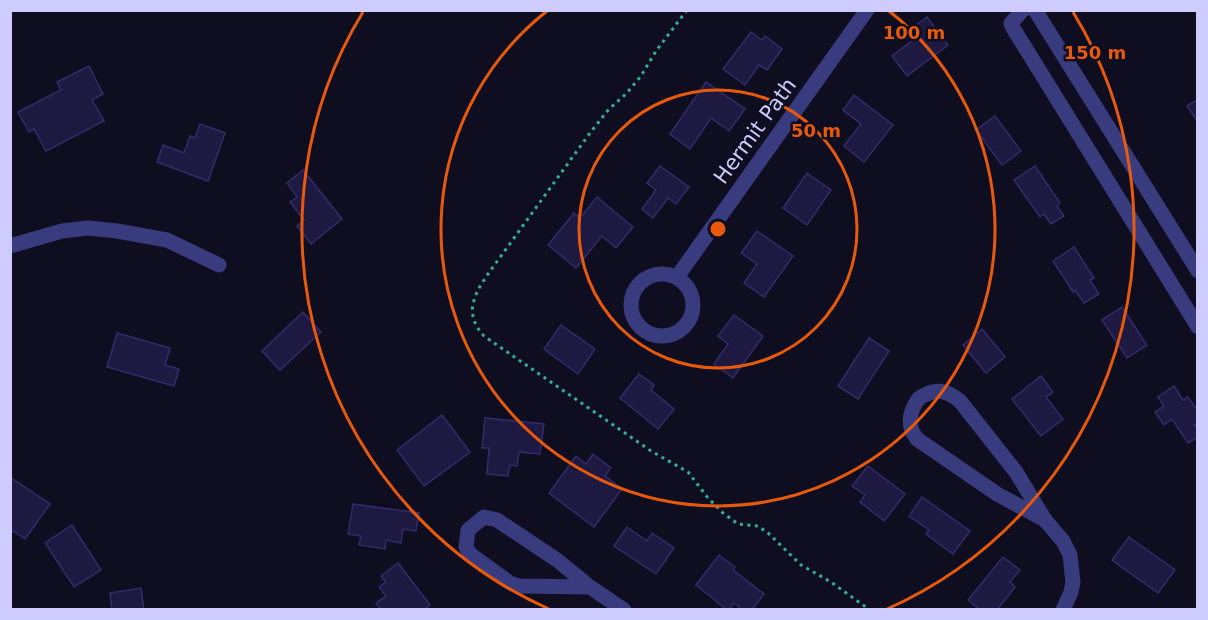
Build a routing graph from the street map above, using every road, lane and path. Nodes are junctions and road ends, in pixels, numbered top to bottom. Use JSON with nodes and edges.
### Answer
{"nodes":[{"id":1,"x":687,"y":10,"type":"edge"},
{"id":2,"x":867,"y":10,"type":"edge"},
{"id":3,"x":1023,"y":10,"type":"edge"},
{"id":4,"x":1035,"y":10,"type":"edge"},
{"id":5,"x":10,"y":246,"type":"edge"},
{"id":6,"x":219,"y":265,"type":"dead end"},
{"id":7,"x":1197,"y":271,"type":"edge"},
{"id":8,"x":677,"y":277,"type":"junction"},
{"id":9,"x":1197,"y":327,"type":"edge"},
{"id":10,"x":1045,"y":520,"type":"junction"},
{"id":11,"x":590,"y":587,"type":"junction"},
{"id":12,"x":624,"y":609,"type":"edge"},
{"id":13,"x":870,"y":609,"type":"edge"},
{"id":14,"x":1063,"y":609,"type":"edge"}],
"edges":[{"from":1,"to":13,"type":"path"},
{"from":2,"to":8,"type":"street","name":"Hermit Path"},
{"from":3,"to":9,"type":"street"},
{"from":4,"to":7,"type":"street"},
{"from":5,"to":6,"type":"street"},
{"from":8,"to":8,"type":"street"},
{"from":10,"to":10,"type":"street"},
{"from":10,"to":14,"type":"street"},
{"from":11,"to":11,"type":"street"},
{"from":11,"to":12,"type":"street"}]}
